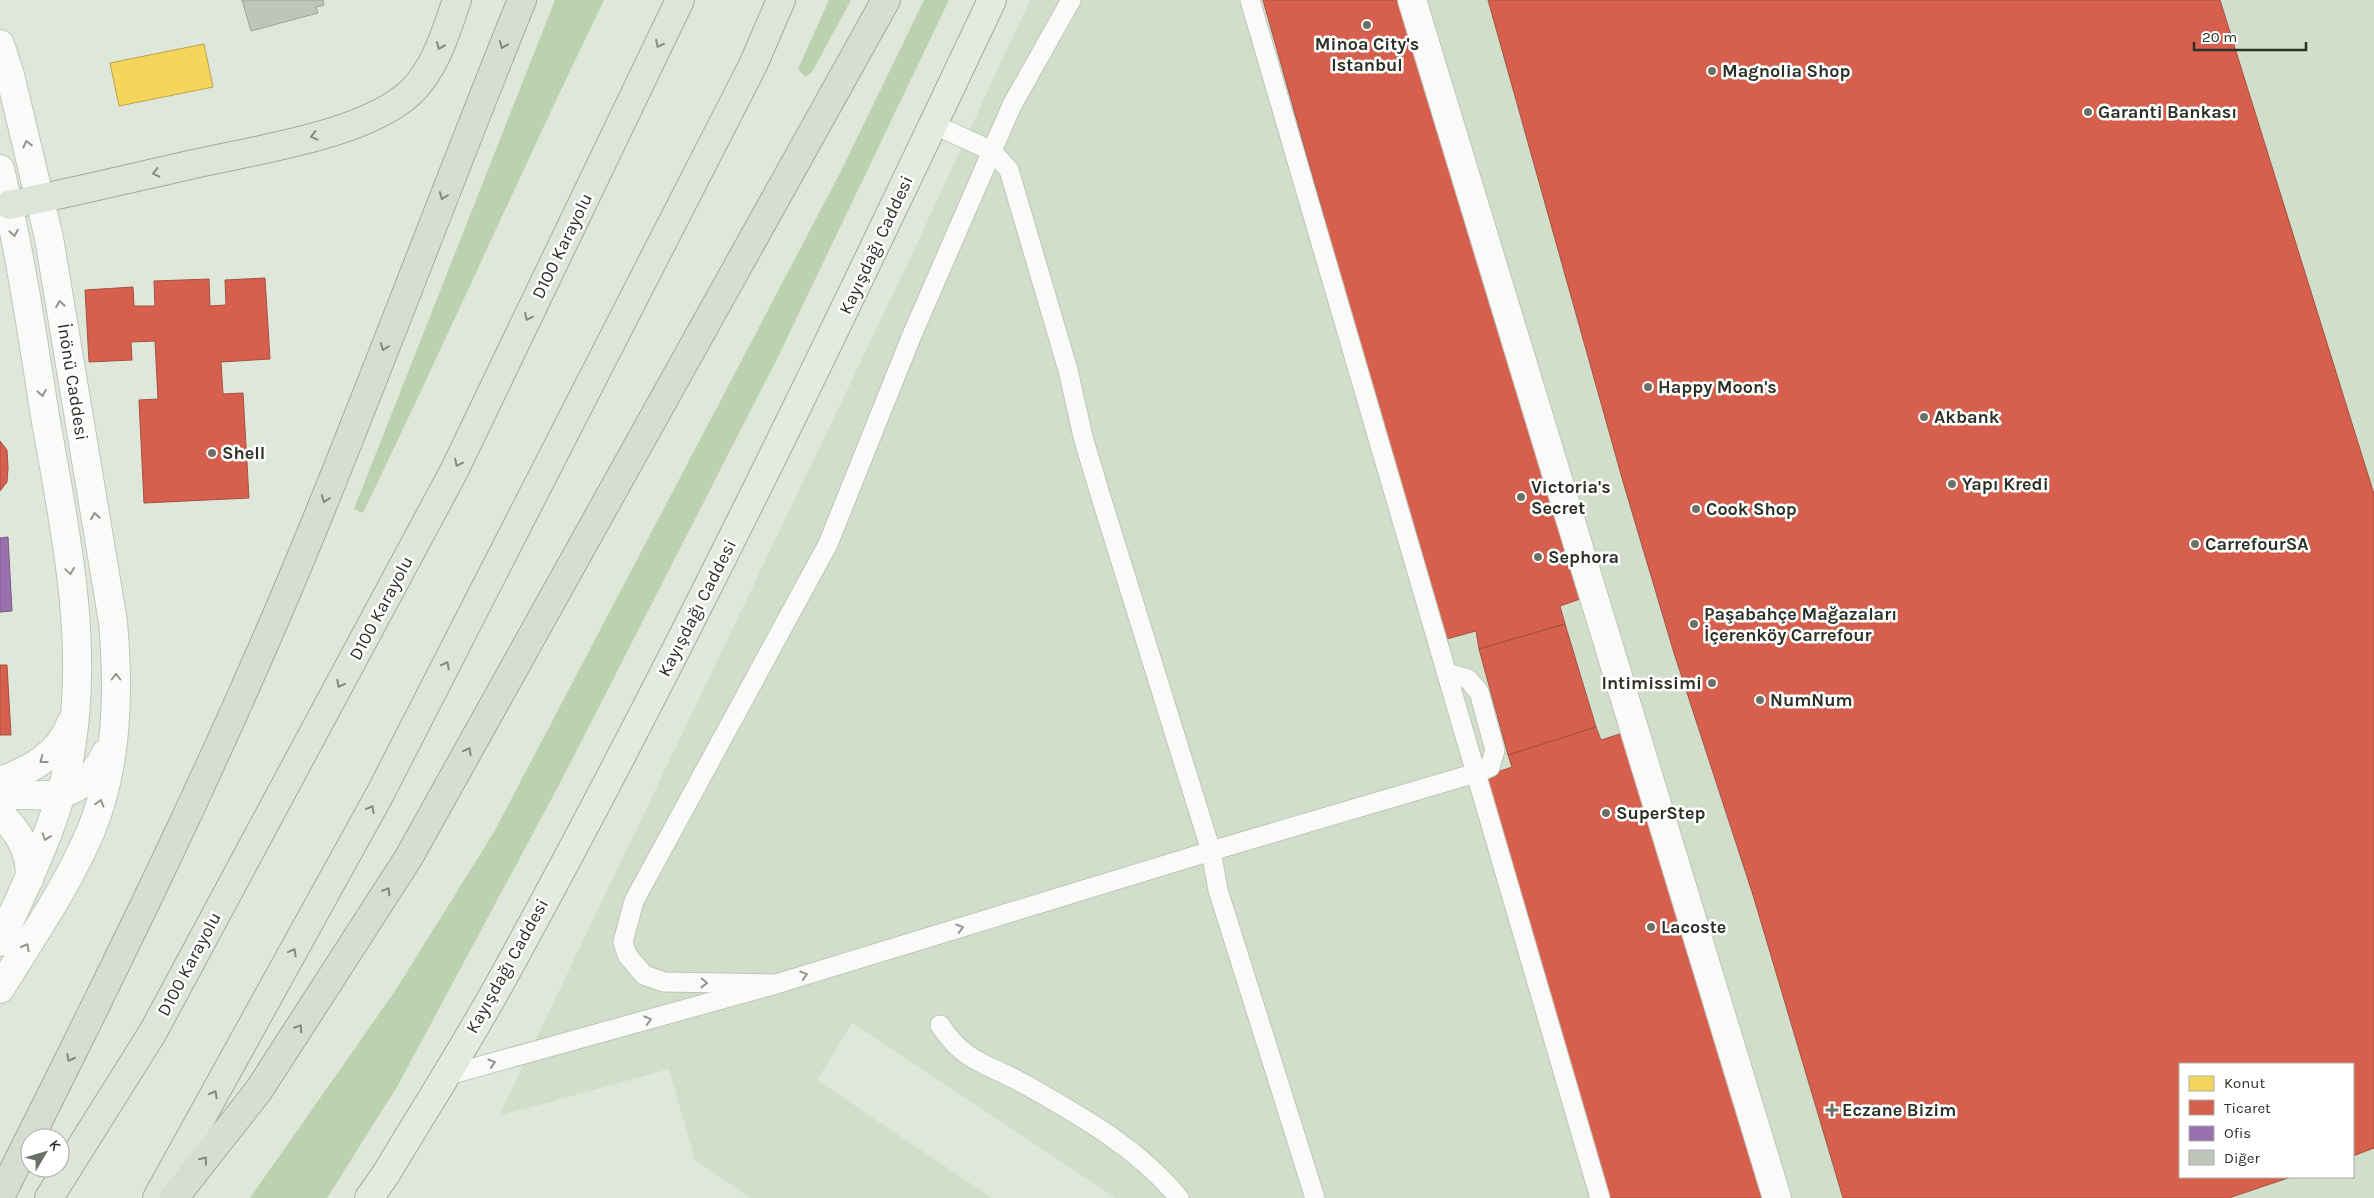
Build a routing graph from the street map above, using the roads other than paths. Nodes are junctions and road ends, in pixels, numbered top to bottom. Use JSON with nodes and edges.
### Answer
{"nodes":[{"id":1,"x":458,"y":0,"type":"edge"},
{"id":2,"x":522,"y":0,"type":"edge"},
{"id":3,"x":680,"y":0,"type":"edge"},
{"id":4,"x":780,"y":0,"type":"edge"},
{"id":5,"x":793,"y":0,"type":"edge"},
{"id":6,"x":886,"y":0,"type":"edge"},
{"id":7,"x":992,"y":0,"type":"edge"},
{"id":8,"x":1071,"y":0,"type":"edge"},
{"id":9,"x":1250,"y":0,"type":"edge"},
{"id":10,"x":1412,"y":0,"type":"edge"},
{"id":11,"x":0,"y":44,"type":"edge"},
{"id":12,"x":752,"y":65,"type":"junction"},
{"id":13,"x":933,"y":124,"type":"junction"},
{"id":14,"x":992,"y":151,"type":"junction"},
{"id":15,"x":0,"y":169,"type":"edge"},
{"id":16,"x":41,"y":199,"type":"junction"},
{"id":17,"x":9,"y":205,"type":"junction"},
{"id":18,"x":1447,"y":673,"type":"junction"},
{"id":19,"x":76,"y":704,"type":"junction"},
{"id":20,"x":114,"y":725,"type":"junction"},
{"id":21,"x":1476,"y":774,"type":"junction"},
{"id":22,"x":0,"y":782,"type":"edge"},
{"id":23,"x":60,"y":793,"type":"junction"},
{"id":24,"x":0,"y":795,"type":"edge"},
{"id":25,"x":0,"y":814,"type":"edge"},
{"id":26,"x":1211,"y":851,"type":"junction"},
{"id":27,"x":29,"y":880,"type":"junction"},
{"id":28,"x":0,"y":942,"type":"edge"},
{"id":29,"x":776,"y":984,"type":"junction"},
{"id":30,"x":0,"y":989,"type":"edge"},
{"id":31,"x":940,"y":1025,"type":"dead end"},
{"id":32,"x":444,"y":1076,"type":"junction"},
{"id":33,"x":0,"y":1197,"type":"edge"},
{"id":34,"x":49,"y":1198,"type":"edge"},
{"id":35,"x":157,"y":1198,"type":"edge"},
{"id":36,"x":174,"y":1198,"type":"edge"},
{"id":37,"x":369,"y":1198,"type":"edge"},
{"id":38,"x":1180,"y":1198,"type":"edge"},
{"id":39,"x":1315,"y":1198,"type":"edge"},
{"id":40,"x":1600,"y":1198,"type":"edge"},
{"id":41,"x":1777,"y":1198,"type":"edge"}],
"edges":[{"from":1,"to":16,"type":"highway","one_way":true},
{"from":2,"to":33,"type":"highway","one_way":true},
{"from":3,"to":34,"type":"highway","name":"D100 Karayolu","one_way":true},
{"from":4,"to":12,"type":"highway"},
{"from":5,"to":12,"type":"highway"},
{"from":36,"to":6,"type":"highway","one_way":true},
{"from":7,"to":13,"type":"main road","name":"Kayışdağı Caddesi"},
{"from":8,"to":14,"type":"lane"},
{"from":9,"to":18,"type":"lane"},
{"from":10,"to":41,"type":"main road"},
{"from":16,"to":11,"type":"main road","name":"İnönü Caddesi","one_way":true},
{"from":35,"to":12,"type":"highway","one_way":true},
{"from":13,"to":14,"type":"lane"},
{"from":13,"to":32,"type":"main road","name":"Kayışdağı Caddesi"},
{"from":14,"to":26,"type":"lane"},
{"from":14,"to":29,"type":"lane","one_way":true},
{"from":15,"to":17,"type":"main road","name":"İnönü Caddesi"},
{"from":16,"to":17,"type":"highway"},
{"from":20,"to":16,"type":"main road","name":"İnönü Caddesi","one_way":true},
{"from":17,"to":19,"type":"main road","name":"İnönü Caddesi","one_way":true},
{"from":18,"to":21,"type":"lane"},
{"from":18,"to":21,"type":"lane"},
{"from":19,"to":22,"type":"main road","one_way":true},
{"from":19,"to":23,"type":"main road","name":"İnönü Caddesi"},
{"from":20,"to":23,"type":"main road"},
{"from":30,"to":20,"type":"main road","one_way":true},
{"from":21,"to":26,"type":"lane"},
{"from":21,"to":40,"type":"lane"},
{"from":23,"to":24,"type":"main road"},
{"from":23,"to":27,"type":"main road","name":"İnönü Caddesi","one_way":true},
{"from":25,"to":27,"type":"main road"},
{"from":29,"to":26,"type":"lane","one_way":true},
{"from":26,"to":39,"type":"lane"},
{"from":27,"to":28,"type":"main road","name":"İnönü Caddesi"},
{"from":32,"to":29,"type":"lane","one_way":true},
{"from":31,"to":38,"type":"lane"},
{"from":32,"to":37,"type":"main road","name":"Kayışdağı Caddesi"}]}
